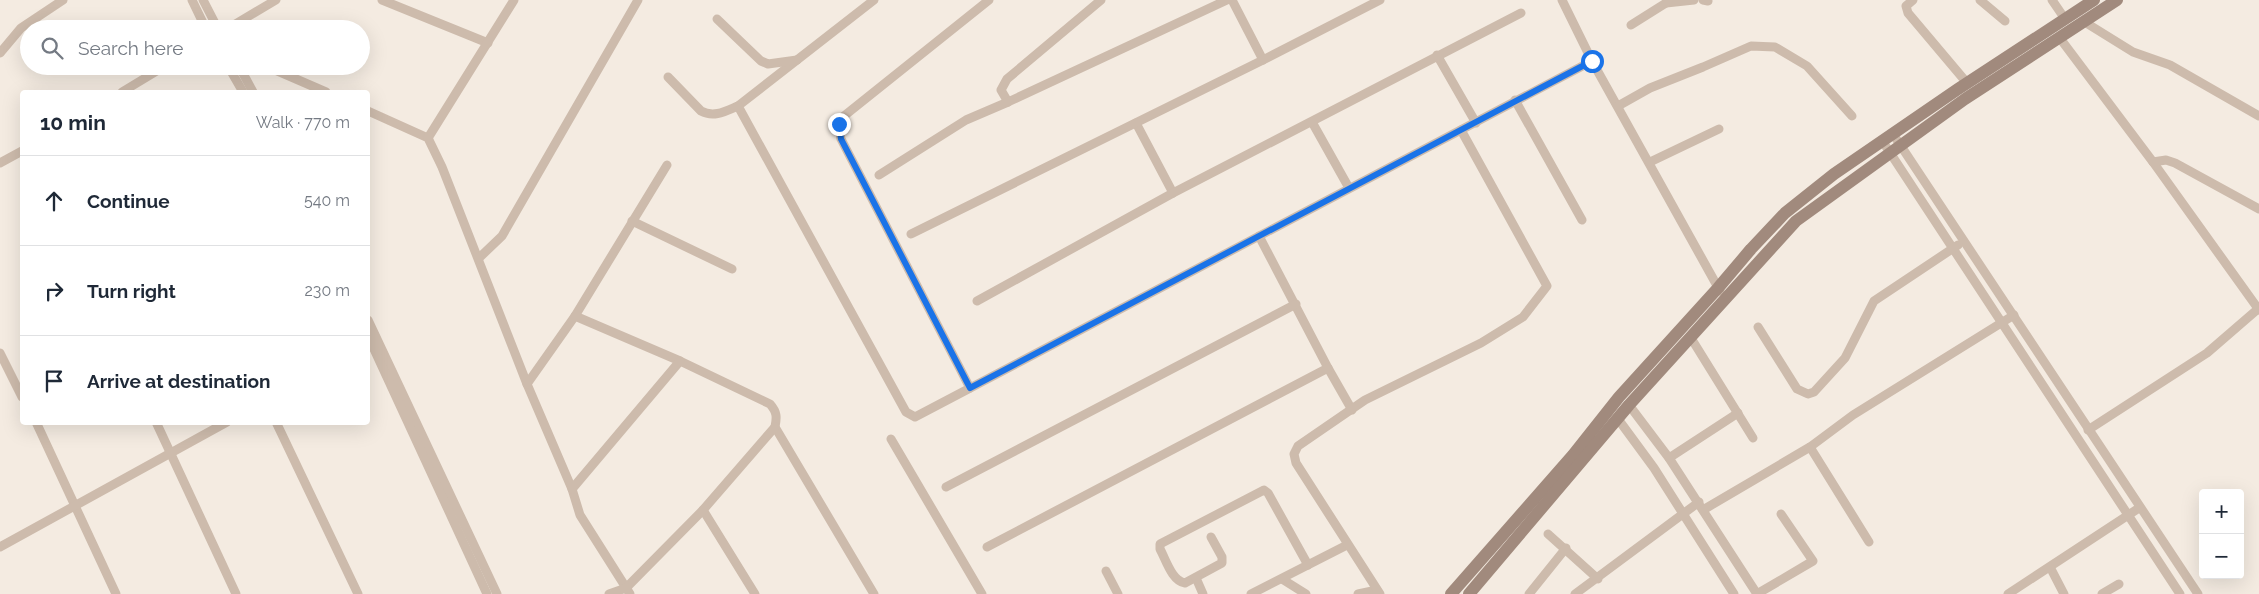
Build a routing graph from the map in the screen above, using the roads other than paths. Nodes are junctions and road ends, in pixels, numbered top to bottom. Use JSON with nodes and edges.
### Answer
{"nodes":[{"id":1,"x":63,"y":0,"type":"edge"},
{"id":2,"x":192,"y":0,"type":"edge"},
{"id":3,"x":203,"y":0,"type":"edge"},
{"id":4,"x":276,"y":0,"type":"edge"},
{"id":5,"x":382,"y":0,"type":"edge"},
{"id":6,"x":514,"y":0,"type":"edge"},
{"id":7,"x":638,"y":0,"type":"edge"},
{"id":8,"x":874,"y":0,"type":"edge"},
{"id":9,"x":989,"y":0,"type":"edge"},
{"id":10,"x":1101,"y":0,"type":"edge"},
{"id":11,"x":1227,"y":0,"type":"edge"},
{"id":12,"x":1232,"y":0,"type":"edge"},
{"id":13,"x":1380,"y":0,"type":"edge"},
{"id":14,"x":1562,"y":0,"type":"edge"},
{"id":15,"x":1694,"y":0,"type":"edge"},
{"id":16,"x":1913,"y":0,"type":"edge"},
{"id":17,"x":1980,"y":0,"type":"edge"},
{"id":18,"x":2052,"y":0,"type":"edge"},
{"id":19,"x":2094,"y":0,"type":"edge"},
{"id":20,"x":2117,"y":0,"type":"edge"},
{"id":21,"x":1667,"y":1,"type":"edge"},
{"id":22,"x":1521,"y":13,"type":"dead end"},
{"id":23,"x":717,"y":19,"type":"dead end"},
{"id":24,"x":2065,"y":19,"type":"junction"},
{"id":25,"x":33,"y":20,"type":"edge"},
{"id":26,"x":202,"y":20,"type":"edge"},
{"id":27,"x":213,"y":20,"type":"edge"},
{"id":28,"x":242,"y":20,"type":"edge"},
{"id":29,"x":2005,"y":21,"type":"dead end"},
{"id":30,"x":2083,"y":21,"type":"junction"},
{"id":31,"x":1630,"y":25,"type":"dead end"},
{"id":32,"x":20,"y":29,"type":"edge"},
{"id":33,"x":2059,"y":37,"type":"junction"},
{"id":34,"x":488,"y":43,"type":"junction"},
{"id":35,"x":0,"y":53,"type":"edge"},
{"id":36,"x":1437,"y":55,"type":"junction"},
{"id":37,"x":798,"y":60,"type":"junction"},
{"id":38,"x":1263,"y":60,"type":"junction"},
{"id":39,"x":1592,"y":61,"type":"junction"},
{"id":40,"x":149,"y":75,"type":"edge"},
{"id":41,"x":233,"y":75,"type":"edge"},
{"id":42,"x":244,"y":75,"type":"edge"},
{"id":43,"x":287,"y":75,"type":"edge"},
{"id":44,"x":668,"y":77,"type":"dead end"},
{"id":45,"x":1967,"y":83,"type":"junction"},
{"id":46,"x":125,"y":90,"type":"edge"},
{"id":47,"x":241,"y":90,"type":"edge"},
{"id":48,"x":252,"y":90,"type":"edge"},
{"id":49,"x":321,"y":90,"type":"edge"},
{"id":50,"x":1515,"y":100,"type":"junction"},
{"id":51,"x":1008,"y":102,"type":"junction"},
{"id":52,"x":738,"y":106,"type":"junction"},
{"id":53,"x":1618,"y":106,"type":"junction"},
{"id":54,"x":370,"y":112,"type":"edge"},
{"id":55,"x":1852,"y":116,"type":"dead end"},
{"id":56,"x":2259,"y":116,"type":"edge"},
{"id":57,"x":1312,"y":122,"type":"junction"},
{"id":58,"x":1136,"y":123,"type":"junction"},
{"id":59,"x":1476,"y":123,"type":"junction"},
{"id":60,"x":1719,"y":129,"type":"dead end"},
{"id":61,"x":1461,"y":130,"type":"junction"},
{"id":62,"x":428,"y":138,"type":"junction"},
{"id":63,"x":1892,"y":143,"type":"junction"},
{"id":64,"x":20,"y":155,"type":"edge"},
{"id":65,"x":1650,"y":162,"type":"junction"},
{"id":66,"x":2153,"y":162,"type":"junction"},
{"id":67,"x":0,"y":164,"type":"edge"},
{"id":68,"x":668,"y":165,"type":"dead end"},
{"id":69,"x":879,"y":175,"type":"dead end"},
{"id":70,"x":1349,"y":188,"type":"junction"},
{"id":71,"x":1173,"y":193,"type":"junction"},
{"id":72,"x":2259,"y":208,"type":"edge"},
{"id":73,"x":1582,"y":220,"type":"dead end"},
{"id":74,"x":632,"y":221,"type":"junction"},
{"id":75,"x":911,"y":234,"type":"dead end"},
{"id":76,"x":1259,"y":236,"type":"junction"},
{"id":77,"x":1964,"y":241,"type":"junction"},
{"id":78,"x":1954,"y":248,"type":"junction"},
{"id":79,"x":479,"y":258,"type":"junction"},
{"id":80,"x":732,"y":269,"type":"dead end"},
{"id":81,"x":1718,"y":288,"type":"junction"},
{"id":82,"x":1726,"y":299,"type":"junction"},
{"id":83,"x":977,"y":301,"type":"dead end"},
{"id":84,"x":1296,"y":304,"type":"junction"},
{"id":85,"x":2259,"y":310,"type":"edge"},
{"id":86,"x":2014,"y":315,"type":"junction"},
{"id":87,"x":575,"y":316,"type":"junction"},
{"id":88,"x":2002,"y":323,"type":"junction"},
{"id":89,"x":370,"y":324,"type":"edge"},
{"id":90,"x":1758,"y":327,"type":"dead end"},
{"id":91,"x":1691,"y":338,"type":"junction"},
{"id":92,"x":371,"y":350,"type":"edge"},
{"id":93,"x":0,"y":353,"type":"edge"},
{"id":94,"x":680,"y":361,"type":"junction"},
{"id":95,"x":1328,"y":368,"type":"junction"},
{"id":96,"x":528,"y":384,"type":"junction"},
{"id":97,"x":970,"y":388,"type":"junction"},
{"id":98,"x":20,"y":393,"type":"edge"},
{"id":99,"x":1629,"y":405,"type":"junction"},
{"id":100,"x":1352,"y":410,"type":"junction"},
{"id":101,"x":1738,"y":413,"type":"junction"},
{"id":102,"x":1618,"y":419,"type":"junction"},
{"id":103,"x":37,"y":425,"type":"edge"},
{"id":104,"x":157,"y":425,"type":"edge"},
{"id":105,"x":221,"y":425,"type":"edge"},
{"id":106,"x":277,"y":425,"type":"edge"},
{"id":107,"x":775,"y":427,"type":"junction"},
{"id":108,"x":2088,"y":430,"type":"junction"},
{"id":109,"x":1753,"y":438,"type":"dead end"},
{"id":110,"x":891,"y":439,"type":"dead end"},
{"id":111,"x":1810,"y":447,"type":"junction"},
{"id":112,"x":170,"y":452,"type":"junction"},
{"id":113,"x":1669,"y":458,"type":"junction"},
{"id":114,"x":946,"y":487,"type":"dead end"},
{"id":115,"x":572,"y":490,"type":"junction"},
{"id":116,"x":1701,"y":506,"type":"junction"},
{"id":117,"x":76,"y":507,"type":"junction"},
{"id":118,"x":2139,"y":508,"type":"junction"},
{"id":119,"x":703,"y":510,"type":"junction"},
{"id":120,"x":1684,"y":513,"type":"junction"},
{"id":121,"x":1781,"y":514,"type":"dead end"},
{"id":122,"x":2128,"y":516,"type":"junction"},
{"id":123,"x":1548,"y":534,"type":"dead end"},
{"id":124,"x":1211,"y":537,"type":"dead end"},
{"id":125,"x":1869,"y":542,"type":"dead end"},
{"id":126,"x":1347,"y":545,"type":"junction"},
{"id":127,"x":987,"y":546,"type":"dead end"},
{"id":128,"x":0,"y":547,"type":"edge"},
{"id":129,"x":1566,"y":548,"type":"junction"},
{"id":130,"x":1308,"y":566,"type":"junction"},
{"id":131,"x":2050,"y":567,"type":"junction"},
{"id":132,"x":1106,"y":572,"type":"dead end"},
{"id":133,"x":1196,"y":578,"type":"junction"},
{"id":134,"x":1282,"y":579,"type":"junction"},
{"id":135,"x":1598,"y":579,"type":"junction"},
{"id":136,"x":2119,"y":584,"type":"dead end"},
{"id":137,"x":628,"y":591,"type":"edge"},
{"id":138,"x":1378,"y":592,"type":"edge"},
{"id":139,"x":116,"y":594,"type":"edge"},
{"id":140,"x":236,"y":594,"type":"edge"},
{"id":141,"x":358,"y":594,"type":"edge"},
{"id":142,"x":487,"y":594,"type":"edge"},
{"id":143,"x":497,"y":594,"type":"edge"},
{"id":144,"x":609,"y":594,"type":"edge"},
{"id":145,"x":755,"y":594,"type":"edge"},
{"id":146,"x":874,"y":594,"type":"edge"},
{"id":147,"x":982,"y":594,"type":"edge"},
{"id":148,"x":1118,"y":594,"type":"edge"},
{"id":149,"x":1203,"y":594,"type":"edge"},
{"id":150,"x":1251,"y":594,"type":"edge"},
{"id":151,"x":1306,"y":594,"type":"edge"},
{"id":152,"x":1358,"y":594,"type":"edge"},
{"id":153,"x":1451,"y":594,"type":"edge"},
{"id":154,"x":1469,"y":594,"type":"edge"},
{"id":155,"x":1529,"y":594,"type":"edge"},
{"id":156,"x":1575,"y":594,"type":"edge"},
{"id":157,"x":1734,"y":594,"type":"edge"},
{"id":158,"x":1757,"y":594,"type":"edge"},
{"id":159,"x":2008,"y":594,"type":"edge"},
{"id":160,"x":2064,"y":594,"type":"edge"},
{"id":161,"x":2102,"y":594,"type":"edge"},
{"id":162,"x":2180,"y":594,"type":"edge"},
{"id":163,"x":2198,"y":594,"type":"edge"}],
"edges":[{"from":1,"to":25,"type":"street"},
{"from":2,"to":26,"type":"street"},
{"from":3,"to":27,"type":"street"},
{"from":4,"to":28,"type":"street"},
{"from":5,"to":34,"type":"street"},
{"from":6,"to":34,"type":"street"},
{"from":7,"to":79,"type":"street"},
{"from":8,"to":37,"type":"street"},
{"from":9,"to":97,"type":"street"},
{"from":10,"to":51,"type":"street"},
{"from":11,"to":51,"type":"street"},
{"from":12,"to":38,"type":"street"},
{"from":13,"to":38,"type":"street"},
{"from":14,"to":39,"type":"street"},
{"from":15,"to":21,"type":"street"},
{"from":16,"to":45,"type":"street"},
{"from":17,"to":29,"type":"street"},
{"from":18,"to":24,"type":"street"},
{"from":19,"to":24,"type":"main road"},
{"from":20,"to":30,"type":"main road"},
{"from":21,"to":31,"type":"street"},
{"from":22,"to":36,"type":"street"},
{"from":23,"to":37,"type":"street"},
{"from":24,"to":45,"type":"main road"},
{"from":30,"to":33,"type":"main road"},
{"from":30,"to":56,"type":"street"},
{"from":32,"to":35,"type":"street"},
{"from":33,"to":63,"type":"main road"},
{"from":33,"to":66,"type":"street"},
{"from":34,"to":62,"type":"street"},
{"from":36,"to":57,"type":"street"},
{"from":36,"to":59,"type":"street"},
{"from":37,"to":52,"type":"street"},
{"from":38,"to":58,"type":"street"},
{"from":39,"to":50,"type":"street"},
{"from":39,"to":53,"type":"street"},
{"from":40,"to":46,"type":"street"},
{"from":41,"to":47,"type":"street"},
{"from":42,"to":48,"type":"street"},
{"from":43,"to":49,"type":"street"},
{"from":44,"to":52,"type":"street"},
{"from":45,"to":63,"type":"main road"},
{"from":50,"to":59,"type":"street"},
{"from":50,"to":73,"type":"street"},
{"from":51,"to":69,"type":"street"},
{"from":52,"to":97,"type":"street"},
{"from":53,"to":55,"type":"street"},
{"from":53,"to":65,"type":"street"},
{"from":54,"to":62,"type":"street"},
{"from":57,"to":70,"type":"street"},
{"from":57,"to":71,"type":"street"},
{"from":58,"to":71,"type":"street"},
{"from":58,"to":75,"type":"street"},
{"from":59,"to":61,"type":"street"},
{"from":60,"to":65,"type":"street"},
{"from":61,"to":70,"type":"street"},
{"from":61,"to":100,"type":"street"},
{"from":62,"to":79,"type":"street"},
{"from":63,"to":77,"type":"street"},
{"from":63,"to":78,"type":"street"},
{"from":63,"to":81,"type":"main road"},
{"from":63,"to":82,"type":"main road"},
{"from":64,"to":67,"type":"street"},
{"from":65,"to":81,"type":"street"},
{"from":66,"to":72,"type":"street"},
{"from":66,"to":85,"type":"street"},
{"from":68,"to":74,"type":"street"},
{"from":70,"to":76,"type":"street"},
{"from":71,"to":83,"type":"street"},
{"from":74,"to":80,"type":"street"},
{"from":74,"to":87,"type":"street"},
{"from":76,"to":84,"type":"street"},
{"from":76,"to":97,"type":"street"},
{"from":77,"to":78,"type":"street"},
{"from":77,"to":86,"type":"street"},
{"from":78,"to":88,"type":"street"},
{"from":78,"to":90,"type":"street"},
{"from":79,"to":96,"type":"street"},
{"from":81,"to":82,"type":"street"},
{"from":81,"to":153,"type":"main road"},
{"from":82,"to":91,"type":"main road"},
{"from":84,"to":95,"type":"street"},
{"from":84,"to":114,"type":"street"},
{"from":85,"to":108,"type":"street"},
{"from":86,"to":88,"type":"street"},
{"from":86,"to":108,"type":"street"},
{"from":87,"to":94,"type":"street"},
{"from":87,"to":96,"type":"street"},
{"from":88,"to":111,"type":"street"},
{"from":88,"to":122,"type":"street"},
{"from":89,"to":143,"type":"street"},
{"from":91,"to":99,"type":"main road"},
{"from":91,"to":101,"type":"street"},
{"from":92,"to":142,"type":"street"},
{"from":93,"to":98,"type":"street"},
{"from":94,"to":107,"type":"street"},
{"from":94,"to":115,"type":"street"},
{"from":95,"to":100,"type":"street"},
{"from":95,"to":127,"type":"street"},
{"from":96,"to":115,"type":"street"},
{"from":99,"to":102,"type":"main road"},
{"from":99,"to":113,"type":"street"},
{"from":100,"to":126,"type":"street"},
{"from":101,"to":109,"type":"street"},
{"from":101,"to":113,"type":"street"},
{"from":102,"to":120,"type":"street"},
{"from":102,"to":154,"type":"main road"},
{"from":103,"to":117,"type":"street"},
{"from":104,"to":112,"type":"street"},
{"from":105,"to":112,"type":"street"},
{"from":106,"to":141,"type":"street"},
{"from":107,"to":119,"type":"street"},
{"from":107,"to":146,"type":"street"},
{"from":108,"to":118,"type":"street"},
{"from":110,"to":147,"type":"street"},
{"from":111,"to":116,"type":"street"},
{"from":111,"to":125,"type":"street"},
{"from":112,"to":117,"type":"street"},
{"from":112,"to":140,"type":"street"},
{"from":113,"to":116,"type":"street"},
{"from":115,"to":137,"type":"street"},
{"from":116,"to":120,"type":"street"},
{"from":116,"to":158,"type":"street"},
{"from":117,"to":128,"type":"street"},
{"from":117,"to":139,"type":"street"},
{"from":118,"to":122,"type":"street"},
{"from":118,"to":163,"type":"street"},
{"from":119,"to":137,"type":"street"},
{"from":119,"to":145,"type":"street"},
{"from":120,"to":135,"type":"street"},
{"from":120,"to":157,"type":"street"},
{"from":121,"to":158,"type":"street"},
{"from":122,"to":131,"type":"street"},
{"from":122,"to":162,"type":"street"},
{"from":123,"to":129,"type":"street"},
{"from":124,"to":133,"type":"street"},
{"from":126,"to":130,"type":"street"},
{"from":126,"to":138,"type":"street"},
{"from":129,"to":135,"type":"street"},
{"from":129,"to":155,"type":"street"},
{"from":130,"to":133,"type":"street"},
{"from":130,"to":134,"type":"street"},
{"from":131,"to":159,"type":"street"},
{"from":131,"to":160,"type":"street"},
{"from":132,"to":148,"type":"street"},
{"from":133,"to":149,"type":"street"},
{"from":134,"to":150,"type":"street"},
{"from":134,"to":151,"type":"street"},
{"from":135,"to":156,"type":"street"},
{"from":136,"to":161,"type":"street"},
{"from":137,"to":144,"type":"street"},
{"from":138,"to":152,"type":"street"}]}
